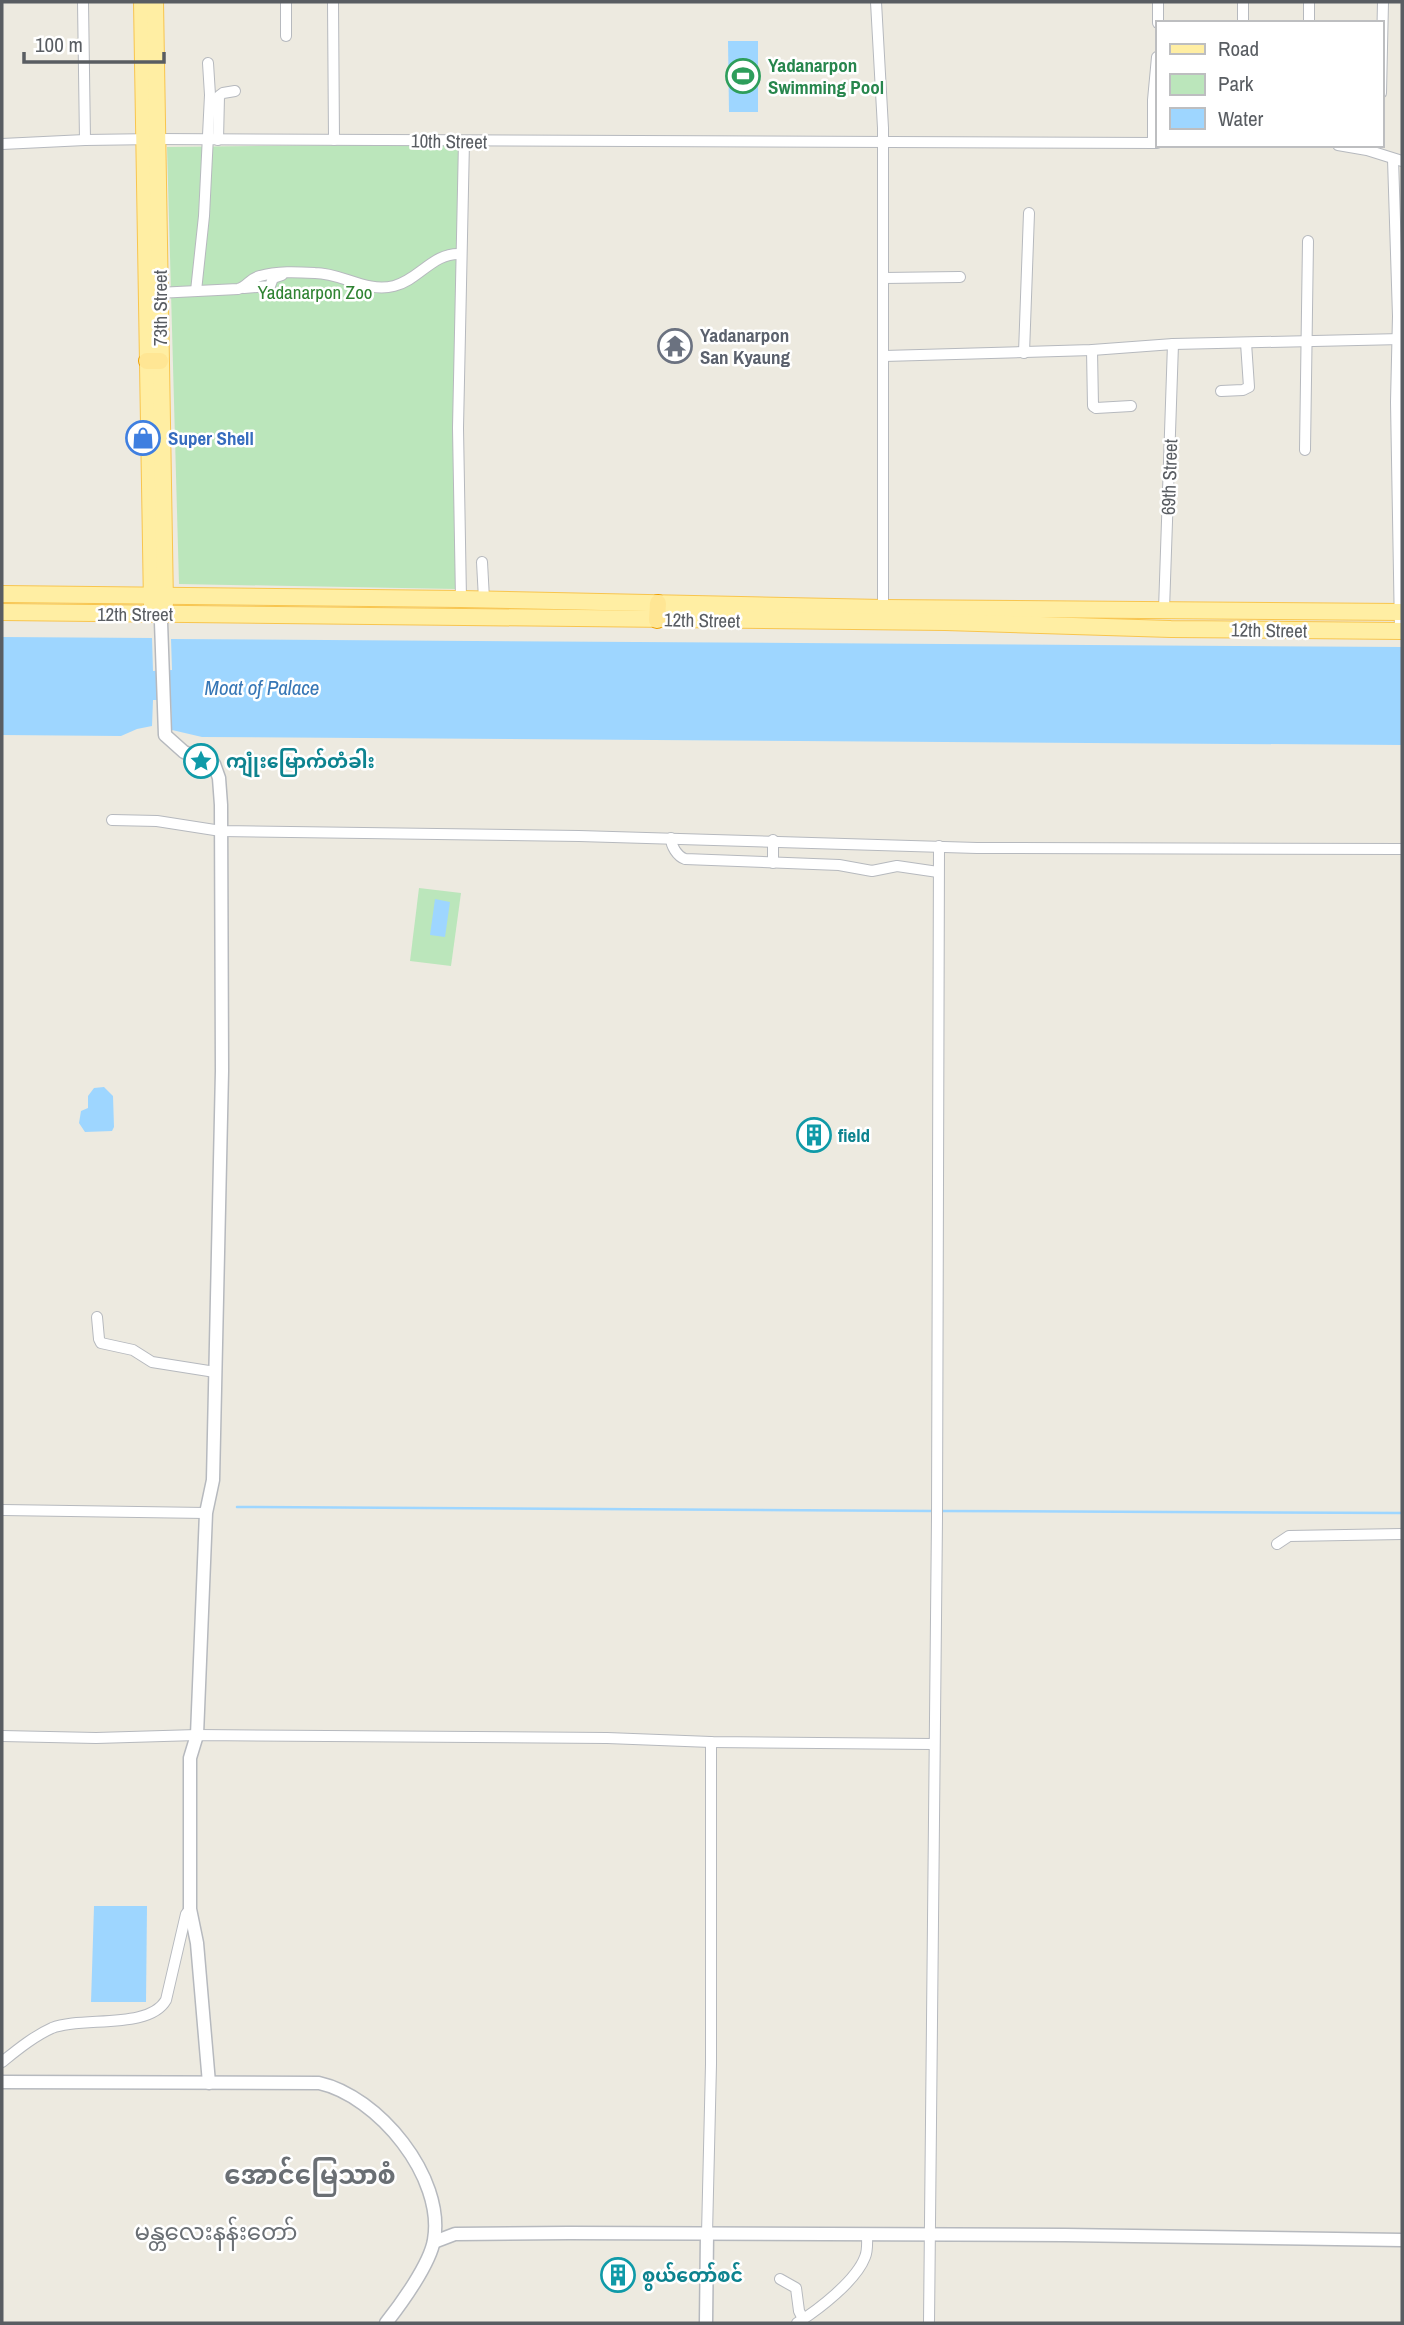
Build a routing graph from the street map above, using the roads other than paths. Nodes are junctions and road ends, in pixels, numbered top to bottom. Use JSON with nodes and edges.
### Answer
{"nodes":[{"id":1,"x":83,"y":2,"type":"edge"},
{"id":2,"x":142,"y":2,"type":"edge"},
{"id":3,"x":155,"y":2,"type":"edge"},
{"id":4,"x":286,"y":2,"type":"edge"},
{"id":5,"x":333,"y":2,"type":"edge"},
{"id":6,"x":876,"y":2,"type":"edge"},
{"id":7,"x":1158,"y":2,"type":"edge"},
{"id":8,"x":1243,"y":2,"type":"edge"},
{"id":9,"x":1309,"y":2,"type":"edge"},
{"id":10,"x":1383,"y":2,"type":"edge"},
{"id":11,"x":1158,"y":21,"type":"edge"},
{"id":12,"x":1243,"y":21,"type":"edge"},
{"id":13,"x":1309,"y":21,"type":"edge"},
{"id":14,"x":1383,"y":21,"type":"edge"},
{"id":15,"x":286,"y":36,"type":"dead end"},
{"id":16,"x":208,"y":63,"type":"dead end"},
{"id":17,"x":1156,"y":68,"type":"edge"},
{"id":18,"x":235,"y":91,"type":"dead end"},
{"id":19,"x":150,"y":139,"type":"junction"},
{"id":20,"x":94,"y":140,"type":"junction"},
{"id":21,"x":206,"y":140,"type":"junction"},
{"id":22,"x":218,"y":140,"type":"junction"},
{"id":23,"x":334,"y":140,"type":"junction"},
{"id":24,"x":883,"y":140,"type":"junction"},
{"id":25,"x":464,"y":141,"type":"junction"},
{"id":26,"x":1155,"y":143,"type":"edge"},
{"id":27,"x":2,"y":145,"type":"edge"},
{"id":28,"x":1355,"y":147,"type":"edge"},
{"id":29,"x":1380,"y":150,"type":"edge"},
{"id":30,"x":1398,"y":160,"type":"edge"},
{"id":31,"x":1029,"y":213,"type":"dead end"},
{"id":32,"x":1308,"y":241,"type":"dead end"},
{"id":33,"x":461,"y":254,"type":"junction"},
{"id":34,"x":960,"y":277,"type":"dead end"},
{"id":35,"x":884,"y":278,"type":"junction"},
{"id":36,"x":196,"y":291,"type":"junction"},
{"id":37,"x":153,"y":293,"type":"junction"},
{"id":38,"x":1400,"y":339,"type":"edge"},
{"id":39,"x":1308,"y":342,"type":"junction"},
{"id":40,"x":1246,"y":343,"type":"junction"},
{"id":41,"x":1173,"y":344,"type":"junction"},
{"id":42,"x":1091,"y":350,"type":"junction"},
{"id":43,"x":1024,"y":352,"type":"junction"},
{"id":44,"x":884,"y":356,"type":"junction"},
{"id":45,"x":1221,"y":391,"type":"dead end"},
{"id":46,"x":1131,"y":406,"type":"dead end"},
{"id":47,"x":1305,"y":450,"type":"dead end"},
{"id":48,"x":482,"y":562,"type":"dead end"},
{"id":49,"x":2,"y":594,"type":"edge"},
{"id":50,"x":158,"y":596,"type":"junction"},
{"id":51,"x":461,"y":599,"type":"junction"},
{"id":52,"x":484,"y":599,"type":"junction"},
{"id":53,"x":1164,"y":610,"type":"junction"},
{"id":54,"x":658,"y":611,"type":"junction"},
{"id":55,"x":2,"y":612,"type":"edge"},
{"id":56,"x":1401,"y":612,"type":"edge"},
{"id":57,"x":883,"y":615,"type":"junction"},
{"id":58,"x":159,"y":617,"type":"junction"},
{"id":59,"x":1401,"y":631,"type":"edge"},
{"id":60,"x":112,"y":820,"type":"dead end"},
{"id":61,"x":221,"y":831,"type":"junction"},
{"id":62,"x":671,"y":838,"type":"junction"},
{"id":63,"x":773,"y":841,"type":"junction"},
{"id":64,"x":939,"y":846,"type":"junction"},
{"id":65,"x":1402,"y":849,"type":"edge"},
{"id":66,"x":774,"y":863,"type":"junction"},
{"id":67,"x":938,"y":872,"type":"junction"},
{"id":68,"x":97,"y":1317,"type":"dead end"},
{"id":69,"x":215,"y":1372,"type":"junction"},
{"id":70,"x":2,"y":1510,"type":"edge"},
{"id":71,"x":206,"y":1513,"type":"junction"},
{"id":72,"x":1402,"y":1534,"type":"edge"},
{"id":73,"x":1277,"y":1544,"type":"dead end"},
{"id":74,"x":197,"y":1735,"type":"junction"},
{"id":75,"x":2,"y":1737,"type":"edge"},
{"id":76,"x":711,"y":1742,"type":"junction"},
{"id":77,"x":933,"y":1744,"type":"junction"},
{"id":78,"x":190,"y":1909,"type":"junction"},
{"id":79,"x":2,"y":2062,"type":"edge"},
{"id":80,"x":2,"y":2082,"type":"edge"},
{"id":81,"x":209,"y":2083,"type":"junction"},
{"id":82,"x":436,"y":2218,"type":"junction"},
{"id":83,"x":455,"y":2234,"type":"junction"},
{"id":84,"x":707,"y":2234,"type":"junction"},
{"id":85,"x":867,"y":2235,"type":"junction"},
{"id":86,"x":929,"y":2235,"type":"junction"},
{"id":87,"x":1402,"y":2240,"type":"edge"},
{"id":88,"x":434,"y":2242,"type":"junction"},
{"id":89,"x":780,"y":2279,"type":"dead end"},
{"id":90,"x":800,"y":2321,"type":"edge"},
{"id":91,"x":386,"y":2323,"type":"edge"},
{"id":92,"x":706,"y":2323,"type":"edge"},
{"id":93,"x":929,"y":2323,"type":"edge"}],
"edges":[{"from":1,"to":20,"type":"street"},
{"from":2,"to":19,"type":"main road","name":"73th Street"},
{"from":3,"to":19,"type":"main road","name":"73th Street"},
{"from":4,"to":15,"type":"street"},
{"from":5,"to":23,"type":"street"},
{"from":6,"to":24,"type":"street"},
{"from":7,"to":11,"type":"street"},
{"from":8,"to":12,"type":"street"},
{"from":9,"to":13,"type":"street"},
{"from":10,"to":14,"type":"street"},
{"from":16,"to":21,"type":"street"},
{"from":17,"to":26,"type":"street"},
{"from":18,"to":22,"type":"street"},
{"from":19,"to":20,"type":"street","name":"10th Street"},
{"from":19,"to":21,"type":"street","name":"10th Street"},
{"from":19,"to":37,"type":"main road","name":"73th Street"},
{"from":20,"to":27,"type":"street","name":"10th Street"},
{"from":21,"to":22,"type":"street","name":"10th Street"},
{"from":21,"to":36,"type":"street"},
{"from":22,"to":23,"type":"street","name":"10th Street"},
{"from":23,"to":25,"type":"street","name":"10th Street"},
{"from":24,"to":25,"type":"street","name":"10th Street"},
{"from":24,"to":26,"type":"street","name":"10th Street"},
{"from":24,"to":35,"type":"street"},
{"from":25,"to":33,"type":"street"},
{"from":28,"to":29,"type":"street"},
{"from":29,"to":30,"type":"street"},
{"from":30,"to":38,"type":"street"},
{"from":31,"to":43,"type":"street"},
{"from":32,"to":39,"type":"street"},
{"from":33,"to":36,"type":"street"},
{"from":33,"to":51,"type":"street"},
{"from":34,"to":35,"type":"street"},
{"from":35,"to":44,"type":"street"},
{"from":36,"to":37,"type":"street"},
{"from":37,"to":50,"type":"main road","name":"73th Street"},
{"from":38,"to":39,"type":"street"},
{"from":38,"to":56,"type":"street"},
{"from":39,"to":40,"type":"street"},
{"from":39,"to":47,"type":"street"},
{"from":40,"to":41,"type":"street"},
{"from":40,"to":45,"type":"street"},
{"from":41,"to":42,"type":"street"},
{"from":41,"to":53,"type":"street","name":"69th Street"},
{"from":42,"to":43,"type":"street"},
{"from":42,"to":46,"type":"street"},
{"from":43,"to":44,"type":"street"},
{"from":44,"to":57,"type":"street"},
{"from":48,"to":52,"type":"street"},
{"from":49,"to":50,"type":"main road","name":"12th Street"},
{"from":50,"to":51,"type":"main road","name":"12th Street"},
{"from":50,"to":58,"type":"main road","name":"73th Street"},
{"from":51,"to":52,"type":"main road","name":"12th Street"},
{"from":52,"to":54,"type":"main road","name":"12th Street"},
{"from":53,"to":56,"type":"main road","name":"12th Street"},
{"from":53,"to":57,"type":"main road","name":"12th Street"},
{"from":54,"to":57,"type":"main road","name":"12th Street"},
{"from":54,"to":58,"type":"main road","name":"12th Street"},
{"from":55,"to":58,"type":"main road","name":"12th Street"},
{"from":56,"to":59,"type":"street"},
{"from":57,"to":59,"type":"main road","name":"12th Street"},
{"from":58,"to":61,"type":"street"},
{"from":60,"to":61,"type":"street"},
{"from":61,"to":62,"type":"street"},
{"from":61,"to":69,"type":"street"},
{"from":62,"to":63,"type":"street"},
{"from":62,"to":66,"type":"street"},
{"from":63,"to":64,"type":"street"},
{"from":63,"to":66,"type":"street"},
{"from":64,"to":65,"type":"street"},
{"from":64,"to":67,"type":"street"},
{"from":66,"to":67,"type":"street"},
{"from":67,"to":77,"type":"street"},
{"from":68,"to":69,"type":"street"},
{"from":69,"to":71,"type":"street"},
{"from":70,"to":71,"type":"street"},
{"from":71,"to":74,"type":"street"},
{"from":72,"to":73,"type":"street"},
{"from":74,"to":75,"type":"street"},
{"from":74,"to":76,"type":"street"},
{"from":74,"to":78,"type":"street"},
{"from":76,"to":77,"type":"street"},
{"from":76,"to":84,"type":"street"},
{"from":77,"to":86,"type":"street"},
{"from":78,"to":79,"type":"street"},
{"from":78,"to":81,"type":"street"},
{"from":80,"to":81,"type":"street"},
{"from":81,"to":82,"type":"street"},
{"from":82,"to":83,"type":"street"},
{"from":82,"to":88,"type":"street"},
{"from":83,"to":84,"type":"street"},
{"from":83,"to":88,"type":"street"},
{"from":84,"to":85,"type":"street"},
{"from":84,"to":92,"type":"street"},
{"from":85,"to":86,"type":"street"},
{"from":85,"to":90,"type":"street"},
{"from":86,"to":87,"type":"street"},
{"from":86,"to":93,"type":"street"},
{"from":88,"to":91,"type":"street"},
{"from":89,"to":90,"type":"street"}]}
